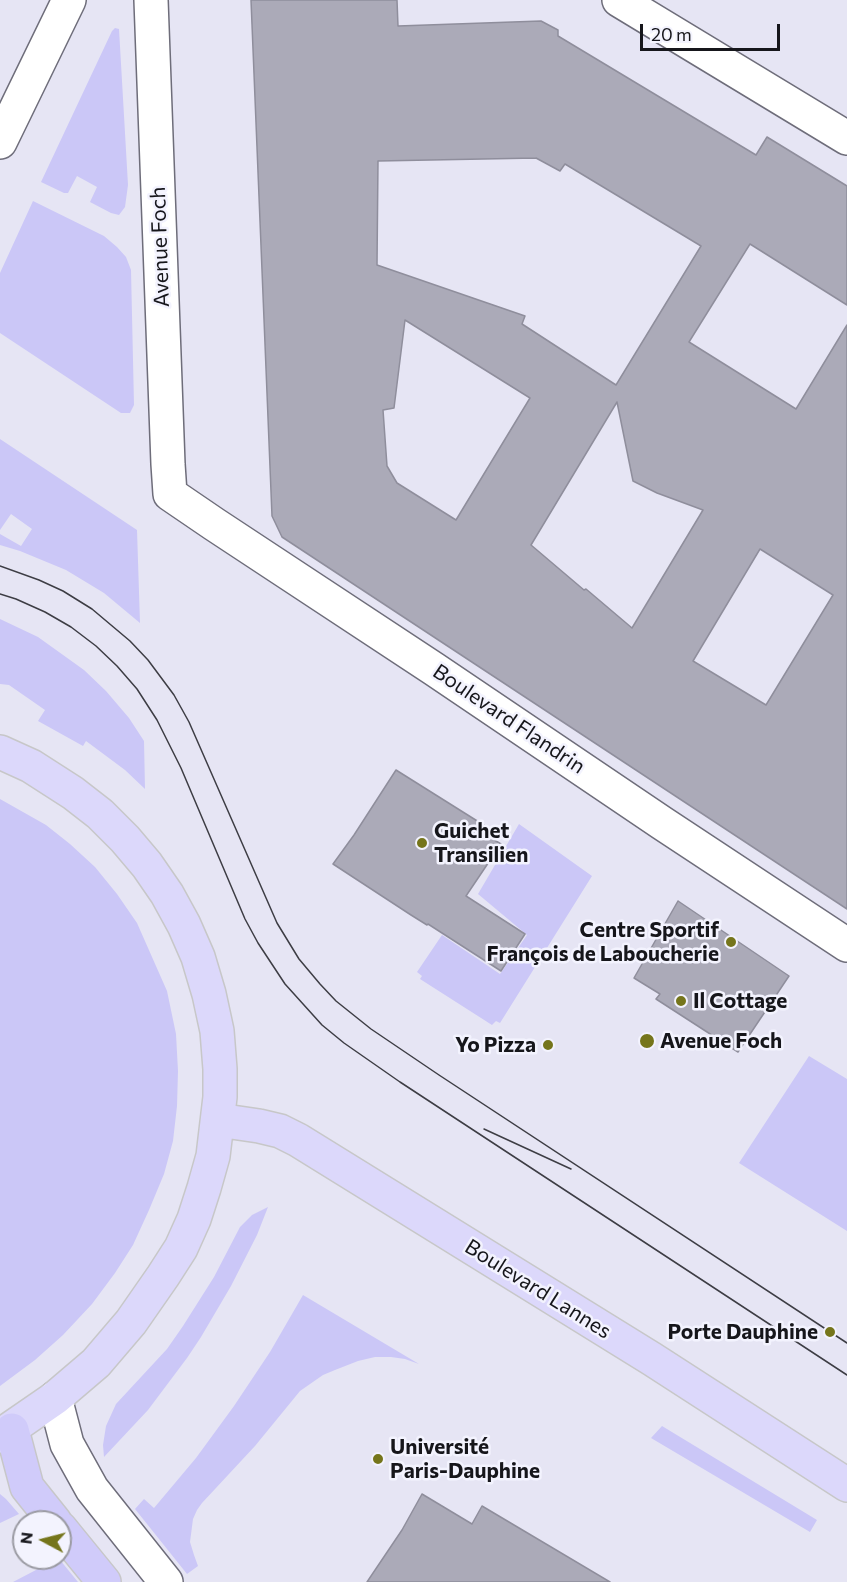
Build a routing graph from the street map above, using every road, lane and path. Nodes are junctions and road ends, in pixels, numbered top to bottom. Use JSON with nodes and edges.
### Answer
{"nodes":[{"id":1,"x":69,"y":0,"type":"edge"},
{"id":2,"x":151,"y":0,"type":"edge"},
{"id":3,"x":618,"y":0,"type":"edge"},
{"id":4,"x":847,"y":138,"type":"edge"},
{"id":5,"x":0,"y":142,"type":"edge"},
{"id":6,"x":170,"y":494,"type":"joint"},
{"id":7,"x":0,"y":752,"type":"edge"},
{"id":8,"x":847,"y":945,"type":"edge"},
{"id":9,"x":218,"y":1120,"type":"junction"},
{"id":10,"x":55,"y":1398,"type":"junction"},
{"id":11,"x":6,"y":1433,"type":"edge"},
{"id":12,"x":847,"y":1485,"type":"edge"},
{"id":13,"x":45,"y":1510,"type":"edge"},
{"id":14,"x":72,"y":1543,"type":"edge"},
{"id":15,"x":104,"y":1582,"type":"edge"},
{"id":16,"x":166,"y":1582,"type":"edge"}],
"edges":[{"from":1,"to":5,"type":"street"},
{"from":2,"to":6,"type":"street","name":"Avenue Foch"},
{"from":3,"to":4,"type":"street"},
{"from":6,"to":8,"type":"street","name":"Boulevard Flandrin"},
{"from":7,"to":9,"type":"main road"},
{"from":9,"to":10,"type":"main road"},
{"from":9,"to":12,"type":"main road","name":"Boulevard Lannes"},
{"from":10,"to":11,"type":"main road"},
{"from":10,"to":16,"type":"street"},
{"from":11,"to":13,"type":"highway"},
{"from":14,"to":15,"type":"highway"}]}
